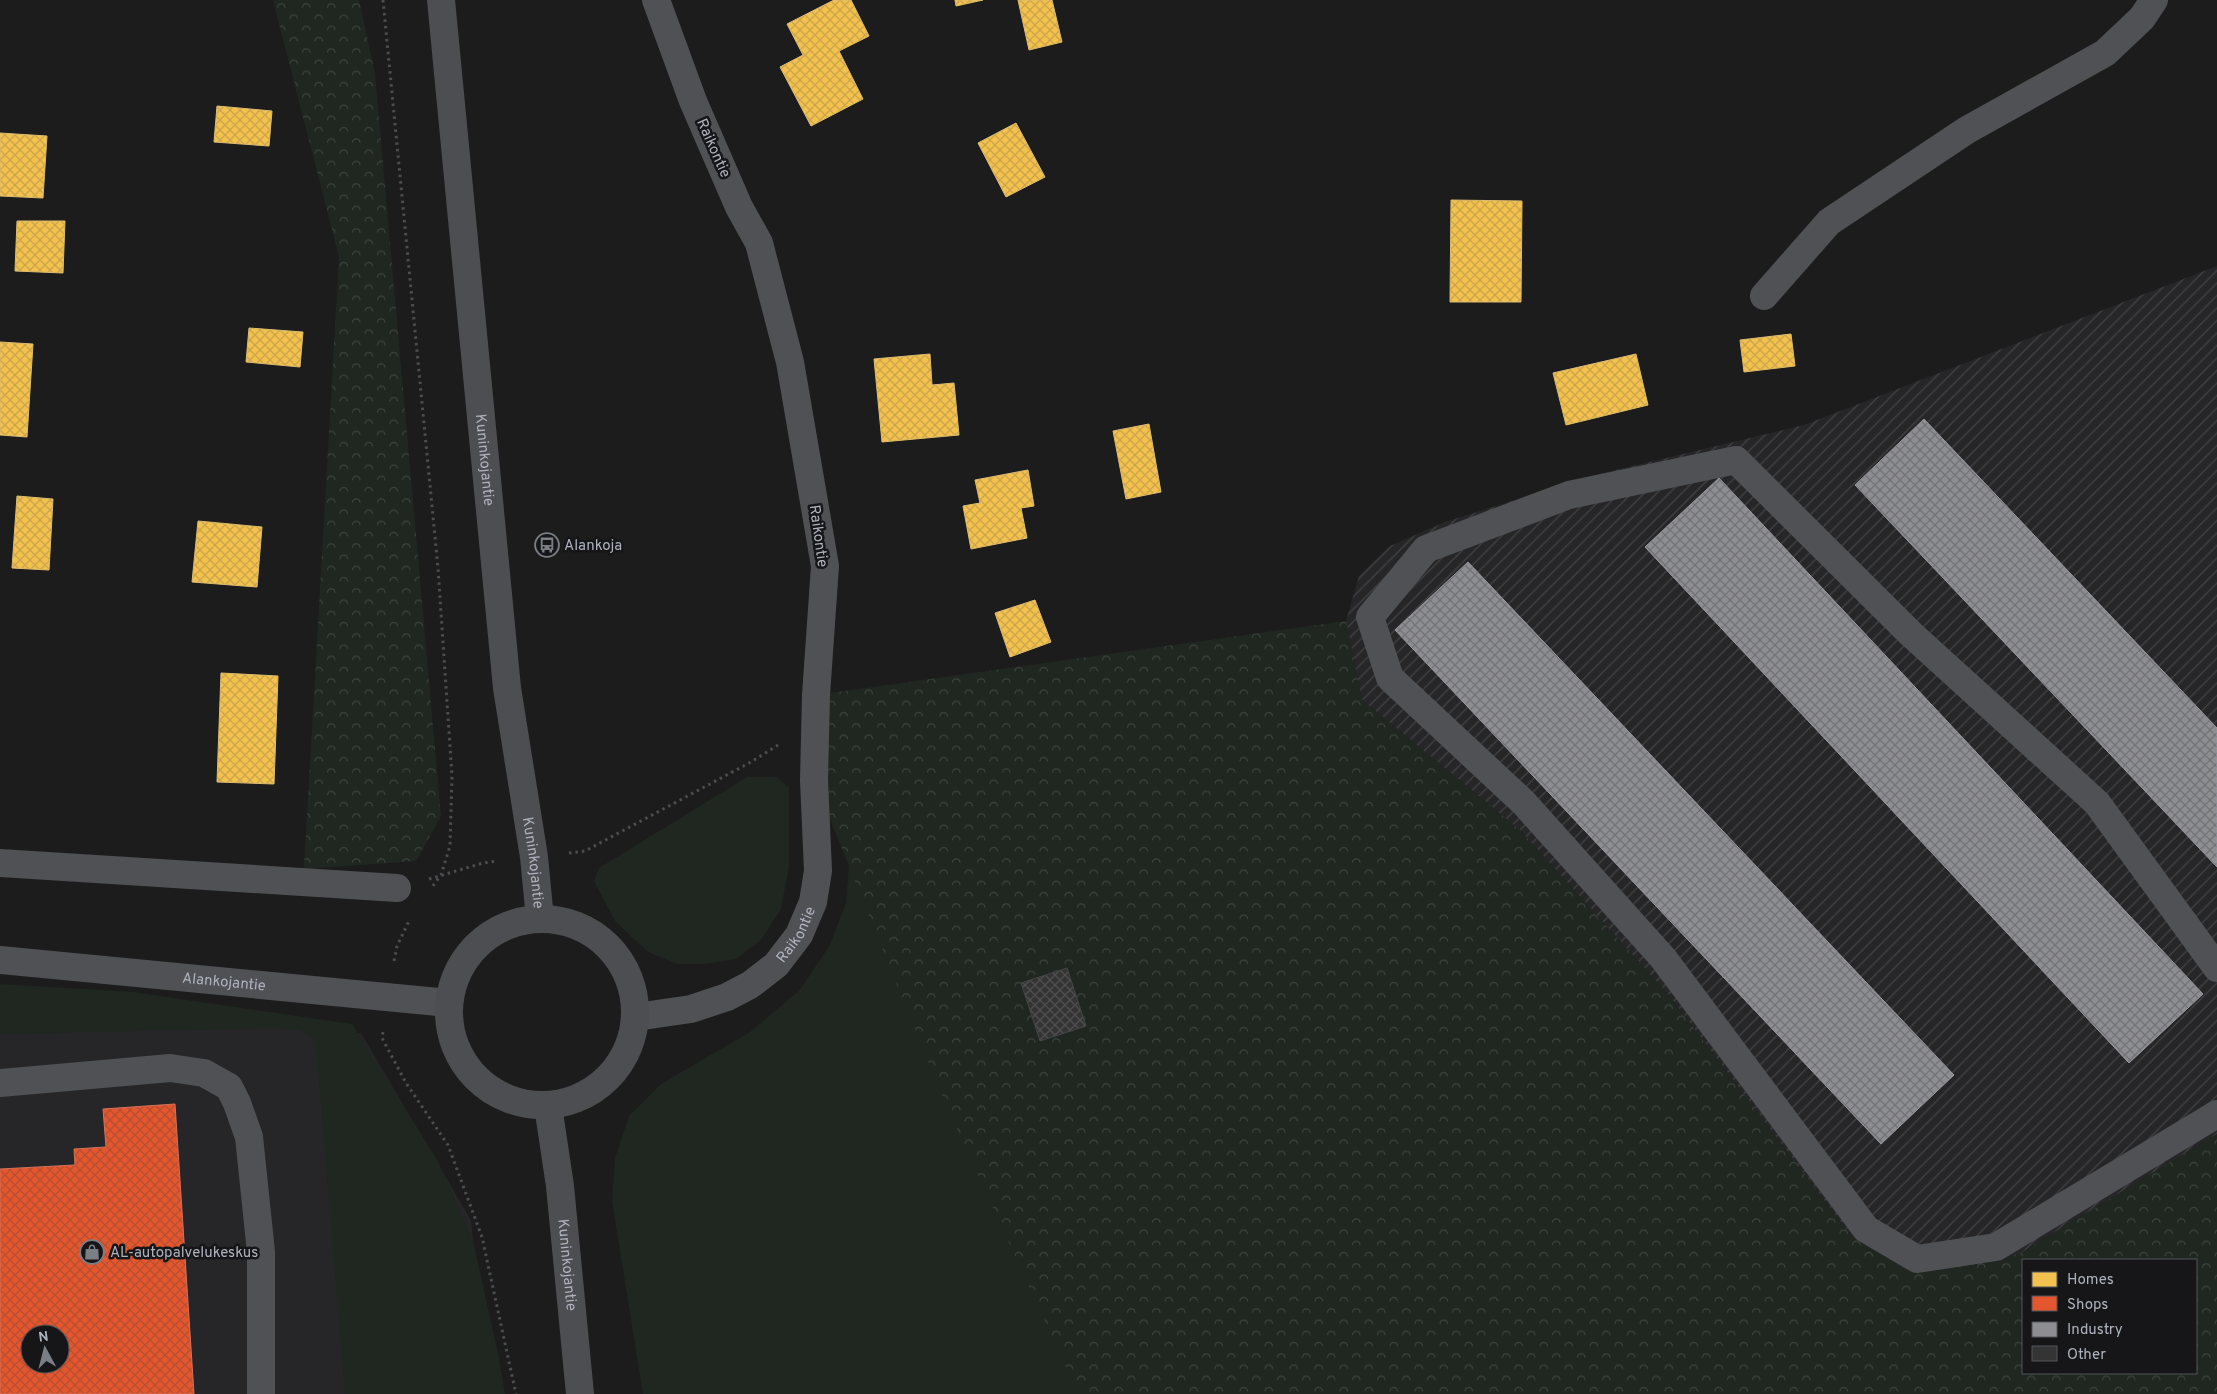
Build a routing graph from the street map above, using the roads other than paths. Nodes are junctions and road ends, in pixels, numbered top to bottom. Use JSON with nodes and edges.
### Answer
{"nodes":[{"id":1,"x":441,"y":0,"type":"edge"},
{"id":2,"x":656,"y":0,"type":"edge"},
{"id":3,"x":2154,"y":0,"type":"edge"},
{"id":4,"x":1764,"y":296,"type":"dead end"},
{"id":5,"x":0,"y":863,"type":"edge"},
{"id":6,"x":397,"y":888,"type":"road end"},
{"id":7,"x":540,"y":919,"type":"junction"},
{"id":8,"x":0,"y":960,"type":"edge"},
{"id":9,"x":2217,"y":968,"type":"edge"},
{"id":10,"x":449,"y":1003,"type":"junction"},
{"id":11,"x":636,"y":1017,"type":"junction"},
{"id":12,"x":0,"y":1083,"type":"edge"},
{"id":13,"x":548,"y":1106,"type":"junction"},
{"id":14,"x":2217,"y":1114,"type":"edge"},
{"id":15,"x":261,"y":1394,"type":"edge"},
{"id":16,"x":580,"y":1394,"type":"edge"}],
"edges":[{"from":1,"to":7,"type":"main road","name":"Kuninkojantie"},
{"from":2,"to":11,"type":"street","name":"Raikontie"},
{"from":3,"to":4,"type":"street"},
{"from":5,"to":6,"type":"street"},
{"from":7,"to":10,"type":"main road"},
{"from":7,"to":11,"type":"main road"},
{"from":8,"to":10,"type":"street","name":"Alankojantie"},
{"from":9,"to":14,"type":"street"},
{"from":10,"to":13,"type":"main road"},
{"from":11,"to":13,"type":"main road"},
{"from":12,"to":15,"type":"street"},
{"from":13,"to":16,"type":"main road","name":"Kuninkojantie"}]}
